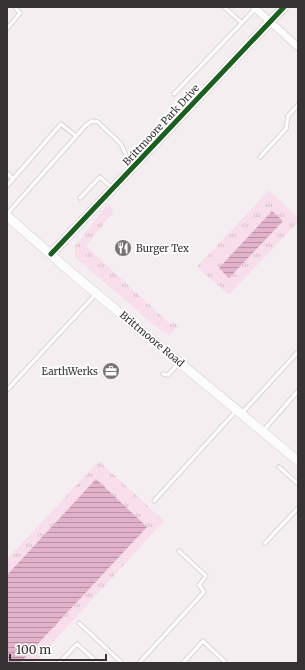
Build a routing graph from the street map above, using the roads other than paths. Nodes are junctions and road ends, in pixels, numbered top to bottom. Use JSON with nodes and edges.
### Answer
{"nodes":[{"id":1,"x":15,"y":7,"type":"edge"},
{"id":2,"x":224,"y":7,"type":"edge"},
{"id":3,"x":284,"y":7,"type":"edge"},
{"id":4,"x":255,"y":8,"type":"edge"},
{"id":5,"x":270,"y":22,"type":"junction"},
{"id":6,"x":242,"y":23,"type":"junction"},
{"id":7,"x":7,"y":29,"type":"edge"},
{"id":8,"x":298,"y":47,"type":"edge"},
{"id":9,"x":174,"y":94,"type":"dead end"},
{"id":10,"x":298,"y":105,"type":"edge"},
{"id":11,"x":76,"y":136,"type":"junction"},
{"id":12,"x":260,"y":158,"type":"dead end"},
{"id":13,"x":136,"y":165,"type":"junction"},
{"id":14,"x":7,"y":173,"type":"edge"},
{"id":15,"x":13,"y":179,"type":"junction"},
{"id":16,"x":7,"y":186,"type":"edge"},
{"id":17,"x":113,"y":188,"type":"junction"},
{"id":18,"x":80,"y":198,"type":"dead end"},
{"id":19,"x":7,"y":215,"type":"edge"},
{"id":20,"x":50,"y":254,"type":"junction"},
{"id":21,"x":96,"y":293,"type":"junction"},
{"id":22,"x":298,"y":352,"type":"edge"},
{"id":23,"x":180,"y":363,"type":"junction"},
{"id":24,"x":162,"y":374,"type":"dead end"},
{"id":25,"x":7,"y":390,"type":"edge"},
{"id":26,"x":298,"y":391,"type":"edge"},
{"id":27,"x":239,"y":412,"type":"junction"},
{"id":28,"x":262,"y":432,"type":"junction"},
{"id":29,"x":298,"y":461,"type":"edge"},
{"id":30,"x":279,"y":467,"type":"dead end"},
{"id":31,"x":298,"y":484,"type":"edge"},
{"id":32,"x":154,"y":501,"type":"dead end"},
{"id":33,"x":298,"y":508,"type":"edge"},
{"id":34,"x":265,"y":544,"type":"dead end"},
{"id":35,"x":179,"y":551,"type":"dead end"},
{"id":36,"x":79,"y":623,"type":"dead end"},
{"id":37,"x":59,"y":663,"type":"edge"},
{"id":38,"x":98,"y":663,"type":"edge"},
{"id":39,"x":122,"y":663,"type":"edge"},
{"id":40,"x":139,"y":663,"type":"edge"},
{"id":41,"x":183,"y":663,"type":"edge"},
{"id":42,"x":226,"y":663,"type":"edge"}],
"edges":[{"from":1,"to":7,"type":"lane"},
{"from":2,"to":6,"type":"lane"},
{"from":3,"to":5,"type":"main road","name":"Brittmoore Park Drive"},
{"from":4,"to":5,"type":"street"},
{"from":4,"to":6,"type":"lane"},
{"from":5,"to":8,"type":"street"},
{"from":5,"to":13,"type":"main road","name":"Brittmoore Park Drive"},
{"from":6,"to":9,"type":"lane"},
{"from":10,"to":12,"type":"lane"},
{"from":11,"to":13,"type":"lane"},
{"from":11,"to":15,"type":"lane"},
{"from":11,"to":19,"type":"lane"},
{"from":13,"to":17,"type":"main road","name":"Brittmoore Park Drive"},
{"from":14,"to":15,"type":"lane"},
{"from":15,"to":16,"type":"lane"},
{"from":17,"to":18,"type":"lane"},
{"from":17,"to":20,"type":"main road","name":"Brittmoore Park Drive"},
{"from":19,"to":20,"type":"main road","name":"Brittmoore Road"},
{"from":20,"to":21,"type":"main road","name":"Brittmoore Road"},
{"from":21,"to":23,"type":"main road","name":"Brittmoore Road"},
{"from":21,"to":25,"type":"lane"},
{"from":22,"to":27,"type":"lane"},
{"from":23,"to":24,"type":"lane"},
{"from":23,"to":27,"type":"main road","name":"Brittmoore Road"},
{"from":26,"to":28,"type":"lane"},
{"from":27,"to":28,"type":"main road","name":"Brittmoore Road"},
{"from":27,"to":32,"type":"lane"},
{"from":28,"to":29,"type":"main road","name":"Brittmoore Road"},
{"from":30,"to":31,"type":"lane"},
{"from":33,"to":34,"type":"lane"},
{"from":35,"to":40,"type":"lane"},
{"from":36,"to":39,"type":"lane"},
{"from":37,"to":38,"type":"lane"},
{"from":41,"to":42,"type":"lane"}]}
